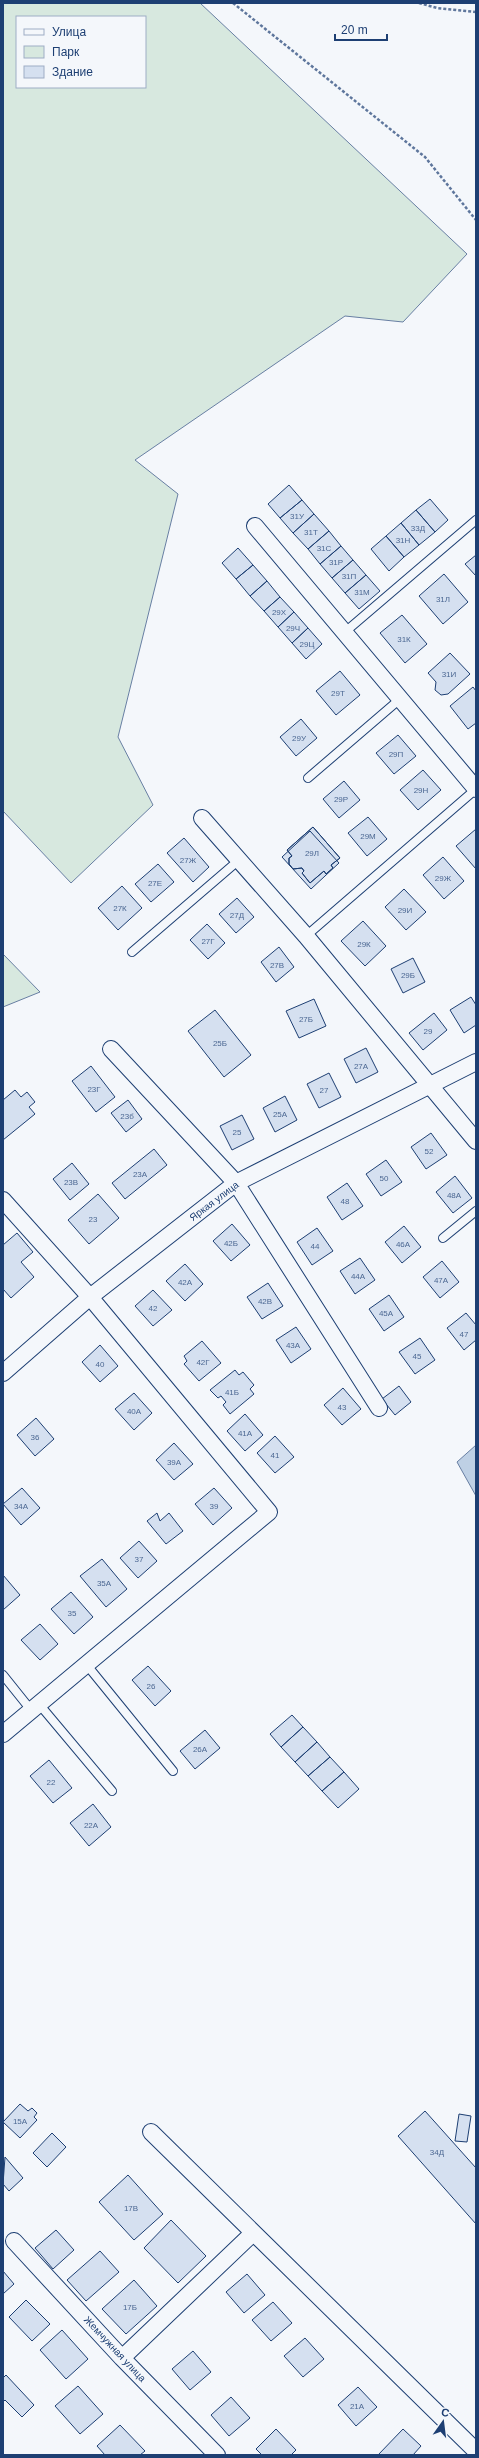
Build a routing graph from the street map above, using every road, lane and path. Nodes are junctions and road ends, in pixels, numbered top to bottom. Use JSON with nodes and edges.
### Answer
{"nodes":[{"id":1,"x":234,"y":3,"type":"edge"},
{"id":2,"x":419,"y":3,"type":"edge"},
{"id":3,"x":476,"y":12,"type":"edge"},
{"id":4,"x":476,"y":220,"type":"edge"},
{"id":5,"x":476,"y":520,"type":"edge"},
{"id":6,"x":255,"y":526,"type":"dead end"},
{"id":7,"x":345,"y":632,"type":"junction"},
{"id":8,"x":400,"y":699,"type":"junction"},
{"id":9,"x":308,"y":778,"type":"dead end"},
{"id":10,"x":476,"y":789,"type":"edge"},
{"id":11,"x":202,"y":818,"type":"dead end"},
{"id":12,"x":239,"y":860,"type":"junction"},
{"id":13,"x":306,"y":936,"type":"junction"},
{"id":14,"x":132,"y":952,"type":"dead end"},
{"id":15,"x":111,"y":1049,"type":"dead end"},
{"id":16,"x":476,"y":1062,"type":"edge"},
{"id":17,"x":429,"y":1085,"type":"junction"},
{"id":18,"x":476,"y":1141,"type":"edge"},
{"id":19,"x":236,"y":1183,"type":"junction"},
{"id":20,"x":3,"y":1200,"type":"edge"},
{"id":21,"x":476,"y":1211,"type":"edge"},
{"id":22,"x":443,"y":1238,"type":"dead end"},
{"id":23,"x":90,"y":1297,"type":"junction"},
{"id":24,"x":3,"y":1373,"type":"edge"},
{"id":25,"x":379,"y":1408,"type":"dead end"},
{"id":26,"x":86,"y":1664,"type":"junction"},
{"id":27,"x":3,"y":1675,"type":"edge"},
{"id":28,"x":35,"y":1707,"type":"junction"},
{"id":29,"x":3,"y":1734,"type":"edge"},
{"id":30,"x":173,"y":1770,"type":"dead end"},
{"id":31,"x":112,"y":1791,"type":"dead end"},
{"id":32,"x":151,"y":2132,"type":"dead end"},
{"id":33,"x":253,"y":2233,"type":"junction"},
{"id":34,"x":14,"y":2241,"type":"dead end"},
{"id":35,"x":122,"y":2358,"type":"junction"},
{"id":36,"x":476,"y":2451,"type":"edge"},
{"id":37,"x":217,"y":2455,"type":"edge"}],
"edges":[{"from":1,"to":4,"type":"path"},
{"from":2,"to":3,"type":"path"},
{"from":5,"to":7,"type":"lane"},
{"from":6,"to":7,"type":"street"},
{"from":7,"to":8,"type":"street"},
{"from":8,"to":9,"type":"lane"},
{"from":8,"to":10,"type":"street"},
{"from":10,"to":13,"type":"lane"},
{"from":11,"to":12,"type":"street"},
{"from":12,"to":13,"type":"street"},
{"from":12,"to":14,"type":"lane"},
{"from":13,"to":17,"type":"street"},
{"from":15,"to":19,"type":"street"},
{"from":16,"to":17,"type":"street","name":"Яркая улица"},
{"from":17,"to":18,"type":"street"},
{"from":17,"to":19,"type":"street","name":"Яркая улица"},
{"from":19,"to":23,"type":"street","name":"Яркая улица"},
{"from":19,"to":25,"type":"street"},
{"from":20,"to":23,"type":"street"},
{"from":21,"to":22,"type":"lane"},
{"from":23,"to":24,"type":"street","name":"Яркая улица"},
{"from":23,"to":26,"type":"street"},
{"from":26,"to":28,"type":"street"},
{"from":26,"to":30,"type":"lane"},
{"from":27,"to":28,"type":"lane"},
{"from":28,"to":29,"type":"street"},
{"from":28,"to":31,"type":"lane"},
{"from":32,"to":33,"type":"street"},
{"from":33,"to":35,"type":"street"},
{"from":33,"to":36,"type":"street"},
{"from":34,"to":35,"type":"street","name":"Жемчужная улица"},
{"from":35,"to":37,"type":"street","name":"Жемчужная улица"}]}
